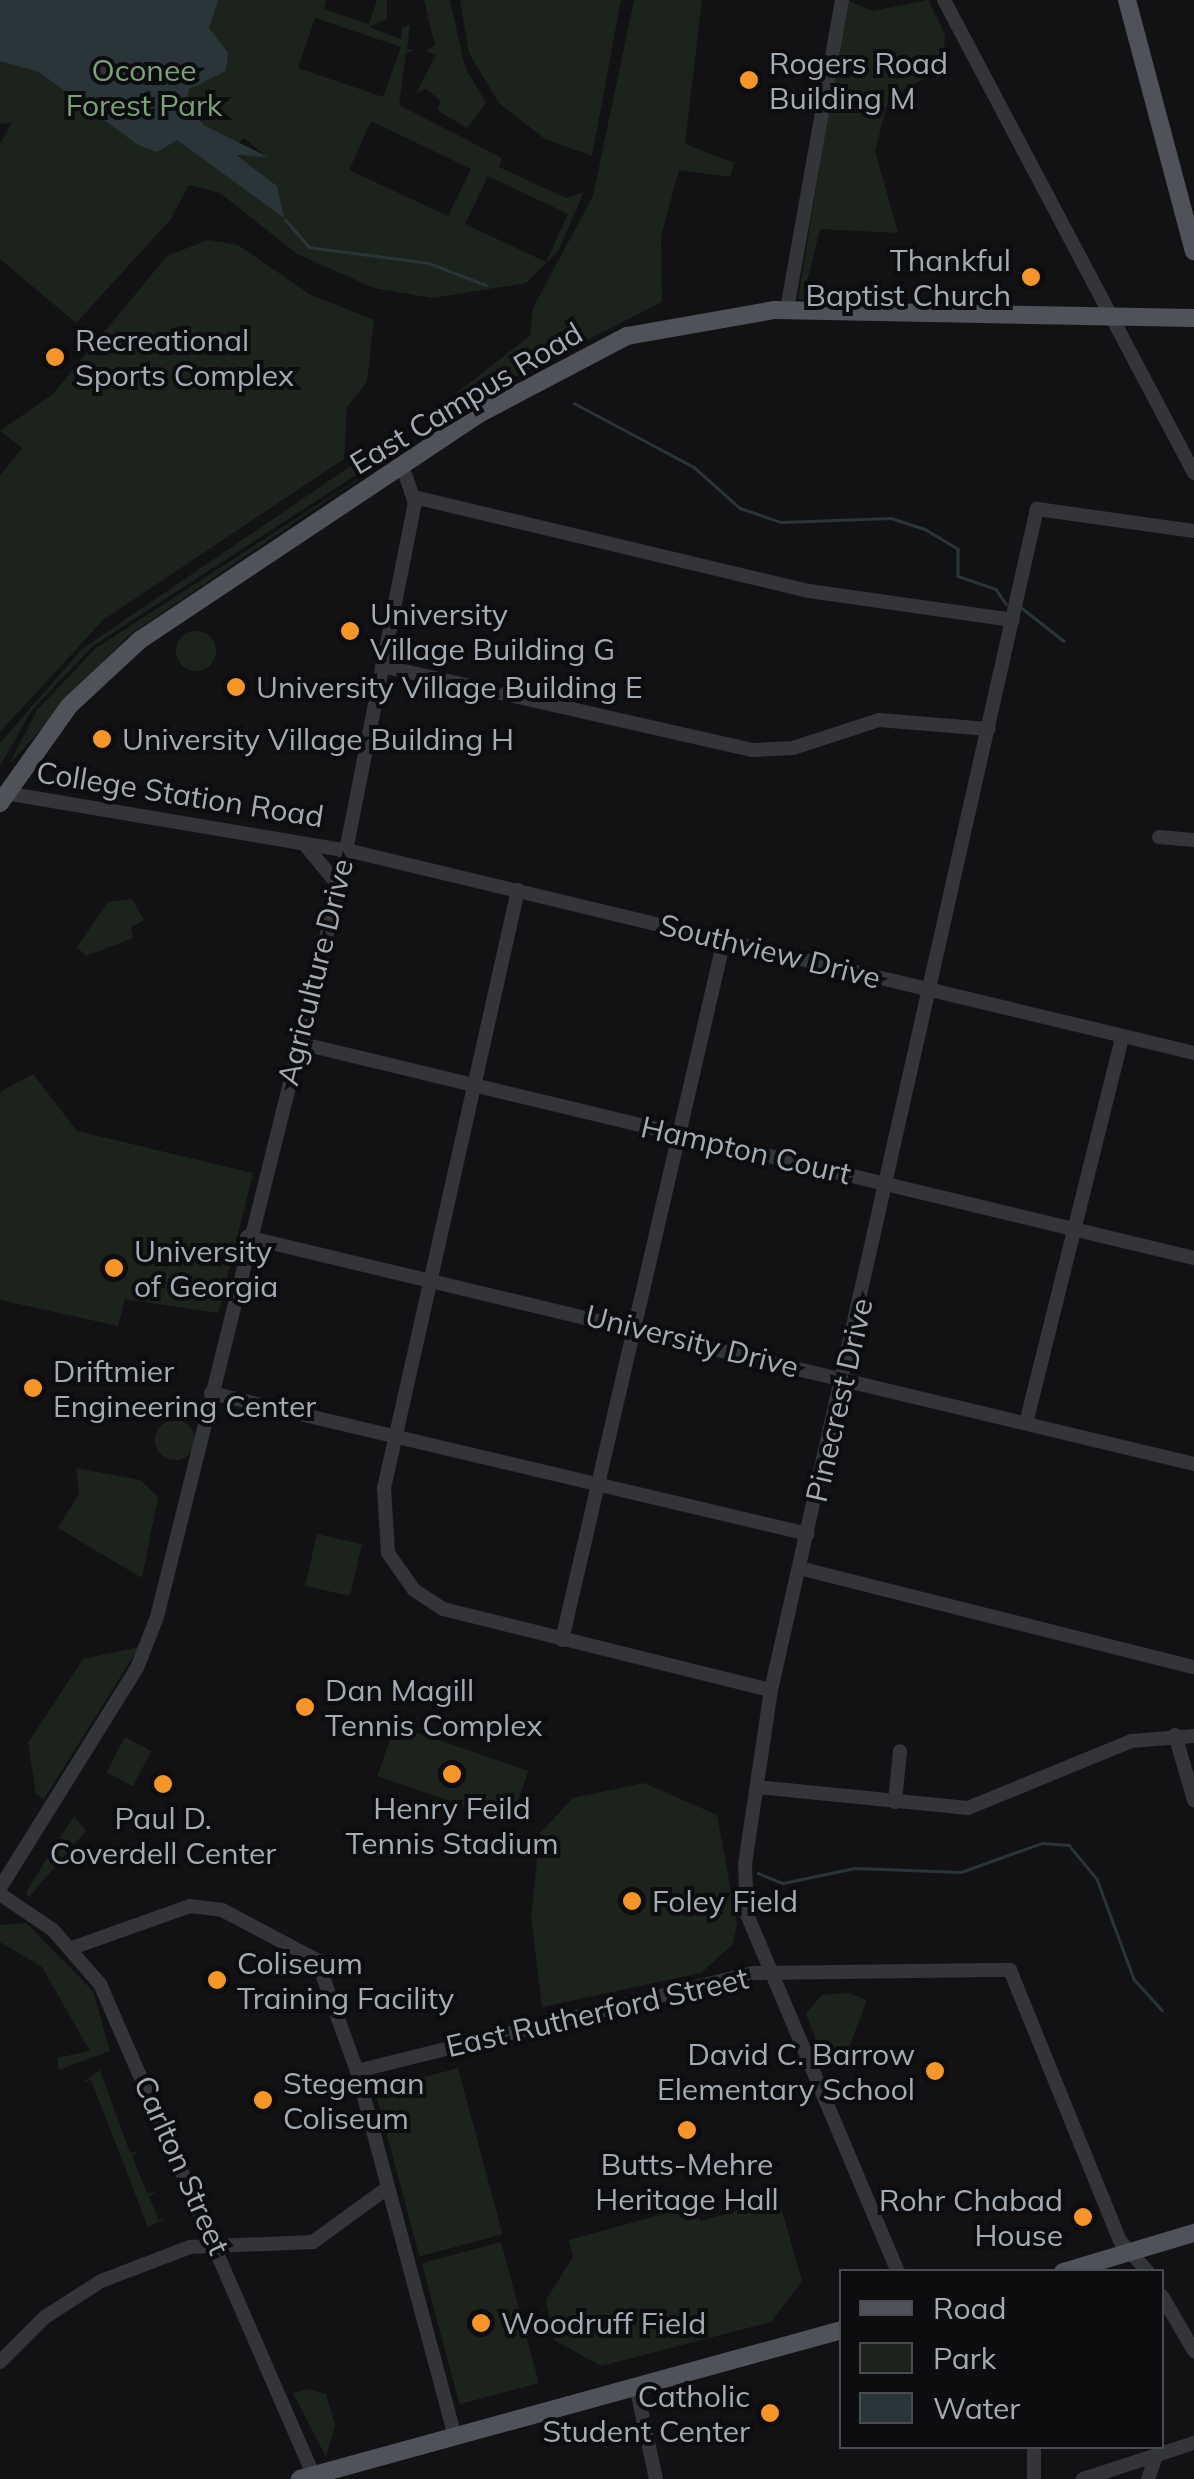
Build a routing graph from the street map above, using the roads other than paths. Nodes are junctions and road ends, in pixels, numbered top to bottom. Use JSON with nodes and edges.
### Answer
{"nodes":[{"id":1,"x":842,"y":0,"type":"edge"},
{"id":2,"x":944,"y":0,"type":"edge"},
{"id":3,"x":1127,"y":0,"type":"edge"},
{"id":4,"x":1194,"y":251,"type":"edge"},
{"id":5,"x":787,"y":309,"type":"junction"},
{"id":6,"x":1111,"y":318,"type":"junction"},
{"id":7,"x":1194,"y":318,"type":"edge"},
{"id":8,"x":402,"y":465,"type":"junction"},
{"id":9,"x":1194,"y":473,"type":"edge"},
{"id":10,"x":414,"y":496,"type":"junction"},
{"id":11,"x":1194,"y":532,"type":"edge"},
{"id":12,"x":1013,"y":620,"type":"junction"},
{"id":13,"x":382,"y":666,"type":"junction"},
{"id":14,"x":989,"y":728,"type":"junction"},
{"id":15,"x":1,"y":794,"type":"edge"},
{"id":16,"x":1159,"y":837,"type":"dead end"},
{"id":17,"x":1194,"y":840,"type":"edge"},
{"id":18,"x":301,"y":843,"type":"junction"},
{"id":19,"x":345,"y":850,"type":"junction"},
{"id":20,"x":339,"y":886,"type":"junction"},
{"id":21,"x":518,"y":890,"type":"junction"},
{"id":22,"x":724,"y":940,"type":"junction"},
{"id":23,"x":932,"y":990,"type":"junction"},
{"id":24,"x":1122,"y":1037,"type":"junction"},
{"id":25,"x":299,"y":1042,"type":"junction"},
{"id":26,"x":1194,"y":1053,"type":"edge"},
{"id":27,"x":477,"y":1086,"type":"junction"},
{"id":28,"x":680,"y":1134,"type":"junction"},
{"id":29,"x":890,"y":1184,"type":"junction"},
{"id":30,"x":1076,"y":1229,"type":"junction"},
{"id":31,"x":247,"y":1237,"type":"junction"},
{"id":32,"x":1194,"y":1258,"type":"edge"},
{"id":33,"x":434,"y":1279,"type":"junction"},
{"id":34,"x":638,"y":1328,"type":"junction"},
{"id":35,"x":844,"y":1377,"type":"junction"},
{"id":36,"x":211,"y":1393,"type":"junction"},
{"id":37,"x":1026,"y":1423,"type":"junction"},
{"id":38,"x":396,"y":1437,"type":"junction"},
{"id":39,"x":1194,"y":1464,"type":"edge"},
{"id":40,"x":599,"y":1486,"type":"junction"},
{"id":41,"x":808,"y":1534,"type":"junction"},
{"id":42,"x":800,"y":1568,"type":"junction"},
{"id":43,"x":562,"y":1640,"type":"junction"},
{"id":44,"x":1194,"y":1667,"type":"edge"},
{"id":45,"x":771,"y":1690,"type":"junction"},
{"id":46,"x":1174,"y":1735,"type":"junction"},
{"id":47,"x":1194,"y":1736,"type":"edge"},
{"id":48,"x":900,"y":1750,"type":"dead end"},
{"id":49,"x":758,"y":1787,"type":"junction"},
{"id":50,"x":1194,"y":1800,"type":"edge"},
{"id":51,"x":895,"y":1802,"type":"junction"},
{"id":52,"x":0,"y":1891,"type":"edge"},
{"id":53,"x":72,"y":1948,"type":"junction"},
{"id":54,"x":769,"y":1974,"type":"junction"},
{"id":55,"x":357,"y":2071,"type":"junction"},
{"id":56,"x":387,"y":2188,"type":"junction"},
{"id":57,"x":1194,"y":2232,"type":"edge"},
{"id":58,"x":217,"y":2245,"type":"junction"},
{"id":59,"x":1130,"y":2253,"type":"junction"},
{"id":60,"x":897,"y":2269,"type":"edge"},
{"id":61,"x":1074,"y":2269,"type":"edge"},
{"id":62,"x":1145,"y":2269,"type":"edge"},
{"id":63,"x":1164,"y":2299,"type":"edge"},
{"id":64,"x":839,"y":2331,"type":"edge"},
{"id":65,"x":1194,"y":2350,"type":"edge"},
{"id":66,"x":0,"y":2362,"type":"edge"},
{"id":67,"x":636,"y":2386,"type":"junction"},
{"id":68,"x":454,"y":2434,"type":"junction"},
{"id":69,"x":1194,"y":2443,"type":"edge"},
{"id":70,"x":1034,"y":2449,"type":"edge"},
{"id":71,"x":1156,"y":2456,"type":"junction"},
{"id":72,"x":306,"y":2476,"type":"edge"},
{"id":73,"x":656,"y":2479,"type":"edge"},
{"id":74,"x":1034,"y":2479,"type":"edge"},
{"id":75,"x":1084,"y":2479,"type":"edge"},
{"id":76,"x":1148,"y":2479,"type":"edge"}],
"edges":[{"from":1,"to":5,"type":"street"},
{"from":2,"to":6,"type":"street"},
{"from":3,"to":4,"type":"main road"},
{"from":5,"to":6,"type":"main road","name":"East Campus Road"},
{"from":5,"to":8,"type":"main road","name":"East Campus Road"},
{"from":6,"to":7,"type":"main road","name":"East Campus Road"},
{"from":6,"to":9,"type":"street"},
{"from":8,"to":10,"type":"street"},
{"from":8,"to":15,"type":"main road","name":"East Campus Road"},
{"from":10,"to":12,"type":"street"},
{"from":10,"to":13,"type":"street","name":"Agriculture Drive"},
{"from":11,"to":12,"type":"street","name":"Pinecrest Drive"},
{"from":12,"to":14,"type":"street","name":"Pinecrest Drive"},
{"from":13,"to":14,"type":"street"},
{"from":13,"to":19,"type":"street","name":"Agriculture Drive"},
{"from":14,"to":23,"type":"street","name":"Pinecrest Drive"},
{"from":15,"to":18,"type":"street","name":"College Station Road"},
{"from":16,"to":17,"type":"street"},
{"from":18,"to":19,"type":"street","name":"College Station Road"},
{"from":18,"to":20,"type":"street"},
{"from":19,"to":20,"type":"street","name":"Agriculture Drive"},
{"from":19,"to":21,"type":"street","name":"Southview Drive"},
{"from":20,"to":25,"type":"street","name":"Agriculture Drive"},
{"from":21,"to":22,"type":"street","name":"Southview Drive"},
{"from":21,"to":27,"type":"street"},
{"from":22,"to":23,"type":"street","name":"Southview Drive"},
{"from":22,"to":28,"type":"street"},
{"from":23,"to":24,"type":"street","name":"Southview Drive"},
{"from":23,"to":29,"type":"street","name":"Pinecrest Drive"},
{"from":24,"to":26,"type":"street","name":"Southview Drive"},
{"from":24,"to":30,"type":"street"},
{"from":25,"to":27,"type":"street","name":"Hampton Court"},
{"from":25,"to":31,"type":"street","name":"Agriculture Drive"},
{"from":27,"to":28,"type":"street","name":"Hampton Court"},
{"from":27,"to":33,"type":"street"},
{"from":28,"to":29,"type":"street","name":"Hampton Court"},
{"from":28,"to":34,"type":"street"},
{"from":29,"to":30,"type":"street","name":"Hampton Court"},
{"from":29,"to":35,"type":"street","name":"Pinecrest Drive"},
{"from":30,"to":32,"type":"street","name":"Hampton Court"},
{"from":30,"to":37,"type":"street"},
{"from":31,"to":33,"type":"street","name":"University Drive"},
{"from":31,"to":36,"type":"street","name":"Agriculture Drive"},
{"from":33,"to":34,"type":"street","name":"University Drive"},
{"from":33,"to":38,"type":"street"},
{"from":34,"to":35,"type":"street","name":"University Drive"},
{"from":34,"to":40,"type":"street"},
{"from":35,"to":37,"type":"street","name":"University Drive"},
{"from":35,"to":41,"type":"street","name":"Pinecrest Drive"},
{"from":36,"to":38,"type":"street"},
{"from":36,"to":52,"type":"street","name":"Agriculture Drive"},
{"from":37,"to":39,"type":"street","name":"University Drive"},
{"from":38,"to":40,"type":"street"},
{"from":38,"to":43,"type":"street"},
{"from":40,"to":41,"type":"street"},
{"from":40,"to":43,"type":"street"},
{"from":41,"to":42,"type":"street","name":"Pinecrest Drive"},
{"from":42,"to":44,"type":"street"},
{"from":42,"to":45,"type":"street","name":"Pinecrest Drive"},
{"from":43,"to":45,"type":"street"},
{"from":45,"to":49,"type":"street","name":"Pinecrest Drive"},
{"from":46,"to":47,"type":"street"},
{"from":46,"to":50,"type":"street"},
{"from":46,"to":51,"type":"street"},
{"from":48,"to":51,"type":"street"},
{"from":49,"to":51,"type":"street"},
{"from":49,"to":54,"type":"street","name":"Pinecrest Drive"},
{"from":52,"to":53,"type":"street","name":"Carlton Street"},
{"from":53,"to":55,"type":"street"},
{"from":53,"to":58,"type":"street","name":"Carlton Street"},
{"from":54,"to":55,"type":"street","name":"East Rutherford Street"},
{"from":54,"to":59,"type":"street","name":"East Rutherford Street"},
{"from":54,"to":60,"type":"street","name":"Pinecrest Drive"},
{"from":55,"to":56,"type":"street"},
{"from":56,"to":58,"type":"street"},
{"from":56,"to":68,"type":"street"},
{"from":57,"to":59,"type":"main road"},
{"from":58,"to":66,"type":"street"},
{"from":58,"to":72,"type":"street","name":"Carlton Street"},
{"from":59,"to":61,"type":"main road"},
{"from":59,"to":62,"type":"street"},
{"from":63,"to":65,"type":"street"},
{"from":64,"to":67,"type":"main road"},
{"from":67,"to":68,"type":"main road"},
{"from":67,"to":73,"type":"street"},
{"from":68,"to":72,"type":"main road"},
{"from":69,"to":71,"type":"street"},
{"from":70,"to":74,"type":"street"},
{"from":71,"to":75,"type":"street"},
{"from":71,"to":76,"type":"street"}]}
